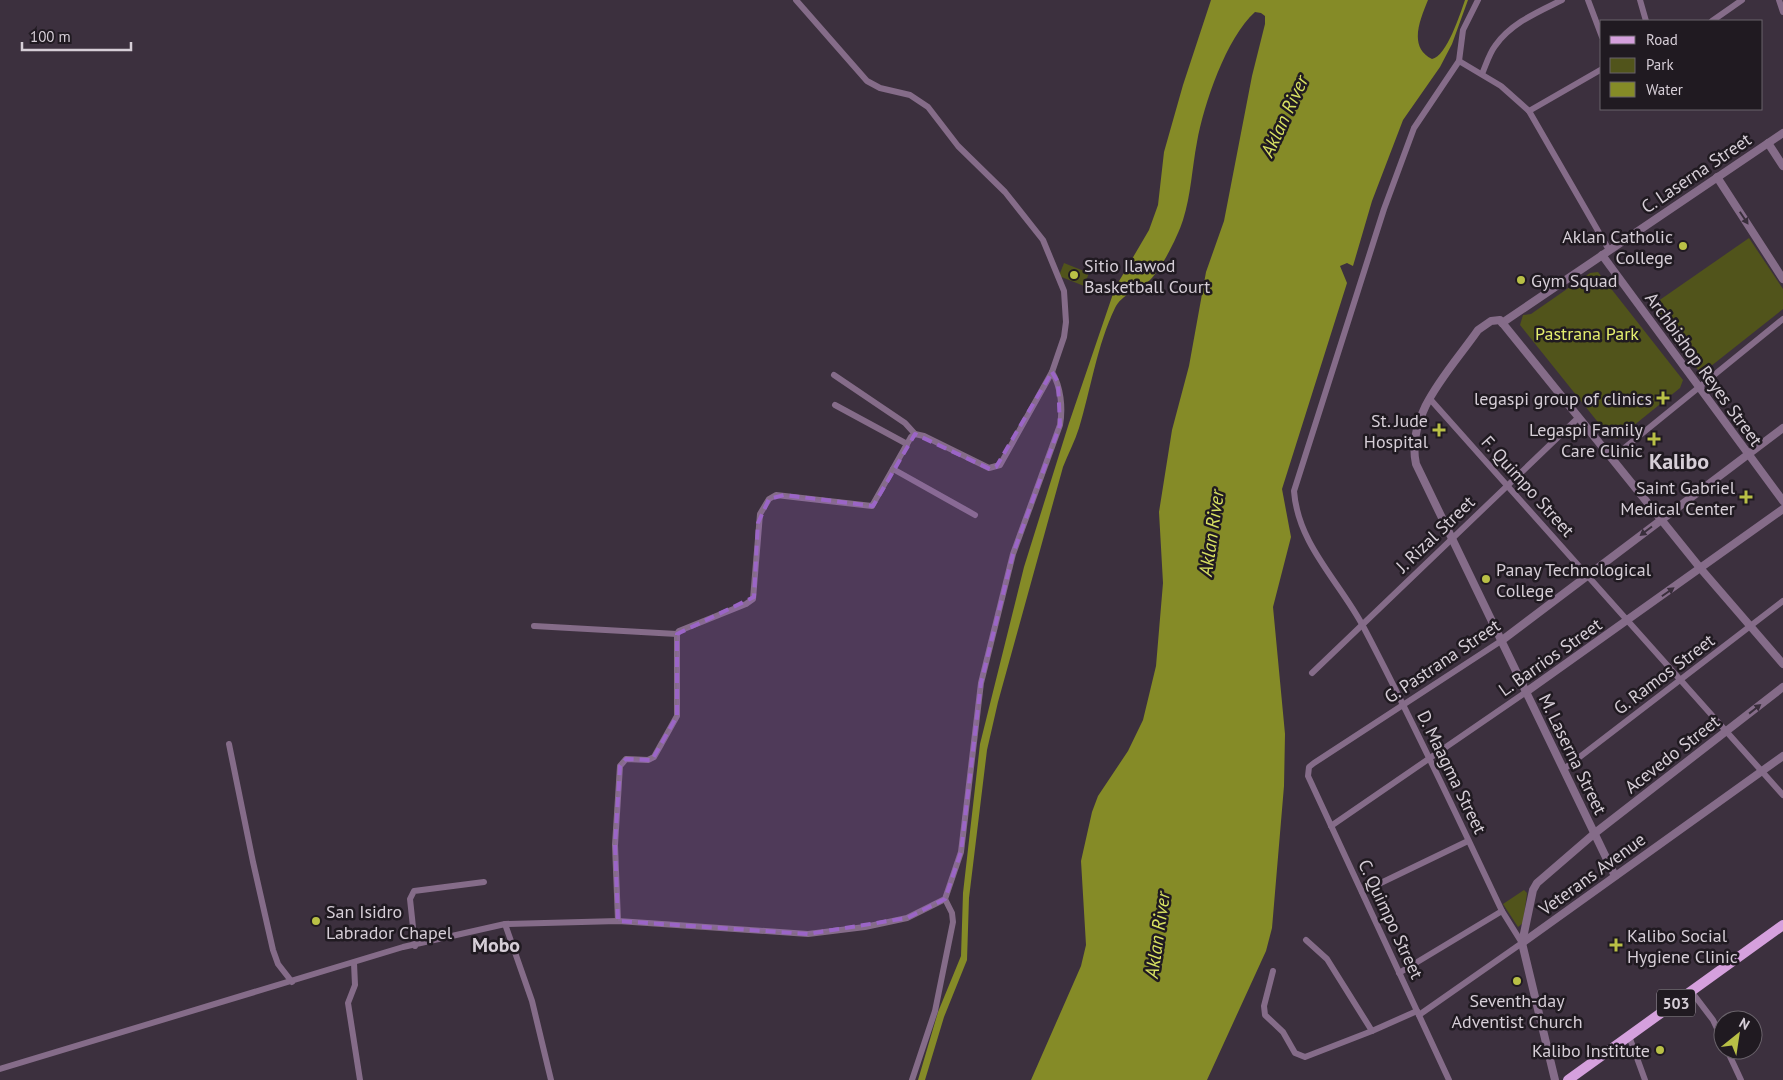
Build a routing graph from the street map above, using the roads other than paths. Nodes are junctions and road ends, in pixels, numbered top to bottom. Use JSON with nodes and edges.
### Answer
{"nodes":[{"id":1,"x":796,"y":0,"type":"edge"},
{"id":2,"x":1478,"y":0,"type":"edge"},
{"id":3,"x":1562,"y":0,"type":"edge"},
{"id":4,"x":1588,"y":0,"type":"edge"},
{"id":5,"x":1640,"y":0,"type":"edge"},
{"id":6,"x":1742,"y":0,"type":"edge"},
{"id":7,"x":1779,"y":0,"type":"edge"},
{"id":8,"x":1783,"y":12,"type":"edge"},
{"id":9,"x":1646,"y":20,"type":"edge"},
{"id":10,"x":1713,"y":20,"type":"edge"},
{"id":11,"x":1600,"y":32,"type":"edge"},
{"id":12,"x":1459,"y":61,"type":"junction"},
{"id":13,"x":1600,"y":70,"type":"edge"},
{"id":14,"x":1482,"y":74,"type":"junction"},
{"id":15,"x":1528,"y":111,"type":"junction"},
{"id":16,"x":1783,"y":133,"type":"edge"},
{"id":17,"x":1768,"y":143,"type":"junction"},
{"id":18,"x":1783,"y":166,"type":"edge"},
{"id":19,"x":1717,"y":177,"type":"junction"},
{"id":20,"x":1609,"y":250,"type":"junction"},
{"id":21,"x":1602,"y":255,"type":"junction"},
{"id":22,"x":1783,"y":279,"type":"edge"},
{"id":23,"x":1783,"y":319,"type":"edge"},
{"id":24,"x":1501,"y":321,"type":"junction"},
{"id":25,"x":1052,"y":372,"type":"junction"},
{"id":26,"x":834,"y":375,"type":"dead end"},
{"id":27,"x":1699,"y":387,"type":"junction"},
{"id":28,"x":1430,"y":399,"type":"junction"},
{"id":29,"x":835,"y":405,"type":"dead end"},
{"id":30,"x":1579,"y":417,"type":"junction"},
{"id":31,"x":1783,"y":428,"type":"edge"},
{"id":32,"x":915,"y":434,"type":"junction"},
{"id":33,"x":907,"y":444,"type":"junction"},
{"id":34,"x":1748,"y":454,"type":"junction"},
{"id":35,"x":1612,"y":458,"type":"junction"},
{"id":36,"x":893,"y":469,"type":"junction"},
{"id":37,"x":1507,"y":486,"type":"junction"},
{"id":38,"x":1783,"y":500,"type":"edge"},
{"id":39,"x":1783,"y":509,"type":"edge"},
{"id":40,"x":975,"y":515,"type":"dead end"},
{"id":41,"x":1661,"y":520,"type":"junction"},
{"id":42,"x":1452,"y":539,"type":"junction"},
{"id":43,"x":1701,"y":569,"type":"junction"},
{"id":44,"x":1588,"y":575,"type":"junction"},
{"id":45,"x":1783,"y":601,"type":"edge"},
{"id":46,"x":1628,"y":620,"type":"junction"},
{"id":47,"x":1363,"y":625,"type":"junction"},
{"id":48,"x":534,"y":626,"type":"dead end"},
{"id":49,"x":1752,"y":626,"type":"junction"},
{"id":50,"x":677,"y":634,"type":"junction"},
{"id":51,"x":1501,"y":641,"type":"junction"},
{"id":52,"x":1783,"y":664,"type":"edge"},
{"id":53,"x":1312,"y":673,"type":"dead end"},
{"id":54,"x":1681,"y":680,"type":"junction"},
{"id":55,"x":1783,"y":687,"type":"edge"},
{"id":56,"x":1526,"y":692,"type":"junction"},
{"id":57,"x":1403,"y":705,"type":"junction"},
{"id":58,"x":1727,"y":731,"type":"junction"},
{"id":59,"x":229,"y":744,"type":"dead end"},
{"id":60,"x":1783,"y":756,"type":"edge"},
{"id":61,"x":1429,"y":759,"type":"junction"},
{"id":62,"x":1564,"y":769,"type":"junction"},
{"id":63,"x":1308,"y":770,"type":"joint"},
{"id":64,"x":1763,"y":770,"type":"junction"},
{"id":65,"x":1783,"y":795,"type":"edge"},
{"id":66,"x":1332,"y":826,"type":"junction"},
{"id":67,"x":1595,"y":834,"type":"junction"},
{"id":68,"x":1468,"y":841,"type":"junction"},
{"id":69,"x":1615,"y":876,"type":"junction"},
{"id":70,"x":484,"y":882,"type":"dead end"},
{"id":71,"x":1362,"y":892,"type":"junction"},
{"id":72,"x":945,"y":899,"type":"junction"},
{"id":73,"x":1502,"y":911,"type":"junction"},
{"id":74,"x":618,"y":921,"type":"junction"},
{"id":75,"x":505,"y":924,"type":"junction"},
{"id":76,"x":1783,"y":926,"type":"edge"},
{"id":77,"x":1306,"y":940,"type":"dead end"},
{"id":78,"x":1522,"y":943,"type":"junction"},
{"id":79,"x":415,"y":946,"type":"junction"},
{"id":80,"x":354,"y":963,"type":"junction"},
{"id":81,"x":1273,"y":970,"type":"dead end"},
{"id":82,"x":1400,"y":972,"type":"junction"},
{"id":83,"x":292,"y":982,"type":"junction"},
{"id":84,"x":1691,"y":992,"type":"junction"},
{"id":85,"x":1418,"y":1013,"type":"junction"},
{"id":86,"x":1713,"y":1020,"type":"edge"},
{"id":87,"x":1372,"y":1031,"type":"junction"},
{"id":88,"x":1629,"y":1036,"type":"junction"},
{"id":89,"x":1732,"y":1060,"type":"edge"},
{"id":90,"x":0,"y":1069,"type":"edge"},
{"id":91,"x":1556,"y":1079,"type":"edge"},
{"id":92,"x":360,"y":1080,"type":"edge"},
{"id":93,"x":551,"y":1080,"type":"edge"},
{"id":94,"x":912,"y":1080,"type":"edge"},
{"id":95,"x":1450,"y":1080,"type":"edge"},
{"id":96,"x":1568,"y":1080,"type":"edge"},
{"id":97,"x":1645,"y":1080,"type":"edge"},
{"id":98,"x":1742,"y":1080,"type":"edge"}],
"edges":[{"from":1,"to":25,"type":"street"},
{"from":2,"to":12,"type":"street"},
{"from":3,"to":14,"type":"street"},
{"from":4,"to":11,"type":"street"},
{"from":5,"to":9,"type":"street"},
{"from":6,"to":10,"type":"street"},
{"from":7,"to":8,"type":"street"},
{"from":12,"to":14,"type":"street"},
{"from":12,"to":47,"type":"street","name":"D. Maagma Street"},
{"from":13,"to":15,"type":"street"},
{"from":14,"to":15,"type":"street"},
{"from":15,"to":20,"type":"street"},
{"from":16,"to":17,"type":"street","name":"C. Laserna Street"},
{"from":17,"to":18,"type":"street"},
{"from":17,"to":19,"type":"street","name":"C. Laserna Street"},
{"from":19,"to":20,"type":"street","name":"C. Laserna Street"},
{"from":19,"to":22,"type":"street","one_way":true},
{"from":20,"to":21,"type":"street","name":"C. Laserna Street"},
{"from":21,"to":24,"type":"street","name":"C. Laserna Street"},
{"from":21,"to":27,"type":"street","name":"Archbishop Reyes Street"},
{"from":23,"to":27,"type":"street"},
{"from":24,"to":28,"type":"street","name":"C. Laserna Street"},
{"from":24,"to":30,"type":"street"},
{"from":25,"to":32,"type":"street"},
{"from":25,"to":72,"type":"street"},
{"from":26,"to":32,"type":"street"},
{"from":27,"to":34,"type":"street","name":"Archbishop Reyes Street"},
{"from":27,"to":35,"type":"street"},
{"from":28,"to":37,"type":"street","name":"F. Quimpo Street"},
{"from":28,"to":42,"type":"street","name":"M. Laserna Street"},
{"from":29,"to":33,"type":"street"},
{"from":30,"to":35,"type":"street"},
{"from":30,"to":37,"type":"street","name":"J. Rizal Street"},
{"from":31,"to":34,"type":"street","name":"G. Pastrana Street"},
{"from":32,"to":33,"type":"street"},
{"from":33,"to":36,"type":"street"},
{"from":34,"to":38,"type":"street","name":"Archbishop Reyes Street"},
{"from":34,"to":41,"type":"street","name":"G. Pastrana Street"},
{"from":35,"to":41,"type":"street"},
{"from":36,"to":40,"type":"street"},
{"from":36,"to":50,"type":"street"},
{"from":37,"to":42,"type":"street","name":"J. Rizal Street"},
{"from":37,"to":44,"type":"street","name":"F. Quimpo Street"},
{"from":39,"to":43,"type":"street","name":"L. Barrios Street"},
{"from":41,"to":43,"type":"street"},
{"from":41,"to":44,"type":"street","name":"G. Pastrana Street","one_way":true},
{"from":42,"to":47,"type":"street","name":"J. Rizal Street"},
{"from":42,"to":51,"type":"street","name":"M. Laserna Street"},
{"from":46,"to":43,"type":"street","name":"L. Barrios Street","one_way":true},
{"from":43,"to":49,"type":"street"},
{"from":44,"to":46,"type":"street","name":"F. Quimpo Street"},
{"from":44,"to":51,"type":"street","name":"G. Pastrana Street"},
{"from":45,"to":49,"type":"street","name":"G. Ramos Street"},
{"from":46,"to":54,"type":"street","name":"F. Quimpo Street"},
{"from":46,"to":56,"type":"street","name":"L. Barrios Street"},
{"from":47,"to":53,"type":"street","name":"J. Rizal Street"},
{"from":47,"to":57,"type":"street","name":"D. Maagma Street"},
{"from":48,"to":50,"type":"street"},
{"from":49,"to":52,"type":"street"},
{"from":49,"to":54,"type":"street","name":"G. Ramos Street"},
{"from":50,"to":74,"type":"street"},
{"from":51,"to":56,"type":"street","name":"M. Laserna Street"},
{"from":51,"to":57,"type":"street","name":"G. Pastrana Street"},
{"from":54,"to":58,"type":"street","name":"F. Quimpo Street"},
{"from":54,"to":62,"type":"street","name":"G. Ramos Street"},
{"from":58,"to":55,"type":"street","name":"Acevedo Street","one_way":true},
{"from":56,"to":61,"type":"street","name":"L. Barrios Street"},
{"from":56,"to":62,"type":"street","name":"M. Laserna Street"},
{"from":57,"to":61,"type":"street","name":"D. Maagma Street"},
{"from":57,"to":63,"type":"street","name":"G. Pastrana Street"},
{"from":58,"to":64,"type":"street","name":"F. Quimpo Street"},
{"from":58,"to":67,"type":"street","name":"Acevedo Street"},
{"from":59,"to":83,"type":"street"},
{"from":60,"to":64,"type":"street","name":"Veterans Avenue"},
{"from":61,"to":66,"type":"street","name":"L. Barrios Street"},
{"from":61,"to":68,"type":"street","name":"D. Maagma Street"},
{"from":62,"to":67,"type":"street","name":"M. Laserna Street"},
{"from":63,"to":66,"type":"street","name":"C. Quimpo Street"},
{"from":64,"to":65,"type":"street","name":"F. Quimpo Street"},
{"from":64,"to":69,"type":"street","name":"Veterans Avenue"},
{"from":66,"to":71,"type":"street","name":"C. Quimpo Street"},
{"from":67,"to":69,"type":"street","name":"M. Laserna Street"},
{"from":67,"to":78,"type":"street","name":"Acevedo Street"},
{"from":68,"to":71,"type":"street"},
{"from":68,"to":73,"type":"street","name":"D. Maagma Street"},
{"from":69,"to":78,"type":"street","name":"Veterans Avenue"},
{"from":70,"to":79,"type":"street"},
{"from":71,"to":82,"type":"street","name":"C. Quimpo Street"},
{"from":72,"to":74,"type":"street"},
{"from":72,"to":94,"type":"street"},
{"from":73,"to":78,"type":"street","name":"D. Maagma Street"},
{"from":73,"to":82,"type":"street"},
{"from":74,"to":75,"type":"street"},
{"from":75,"to":79,"type":"street"},
{"from":75,"to":93,"type":"street"},
{"from":76,"to":84,"type":"main road","number":"503"},
{"from":77,"to":87,"type":"street"},
{"from":78,"to":85,"type":"street","name":"Veterans Avenue"},
{"from":78,"to":91,"type":"street","name":"D. Maagma Street"},
{"from":79,"to":80,"type":"street"},
{"from":80,"to":83,"type":"street"},
{"from":80,"to":92,"type":"street"},
{"from":81,"to":87,"type":"street","name":"Veterans Avenue"},
{"from":82,"to":85,"type":"street","name":"C. Quimpo Street"},
{"from":83,"to":90,"type":"street"},
{"from":84,"to":86,"type":"street"},
{"from":84,"to":88,"type":"main road","number":"503"},
{"from":85,"to":87,"type":"street","name":"Veterans Avenue"},
{"from":85,"to":95,"type":"street","name":"C. Quimpo Street"},
{"from":88,"to":96,"type":"main road","number":"503"},
{"from":88,"to":97,"type":"street"},
{"from":89,"to":98,"type":"street"}]}
